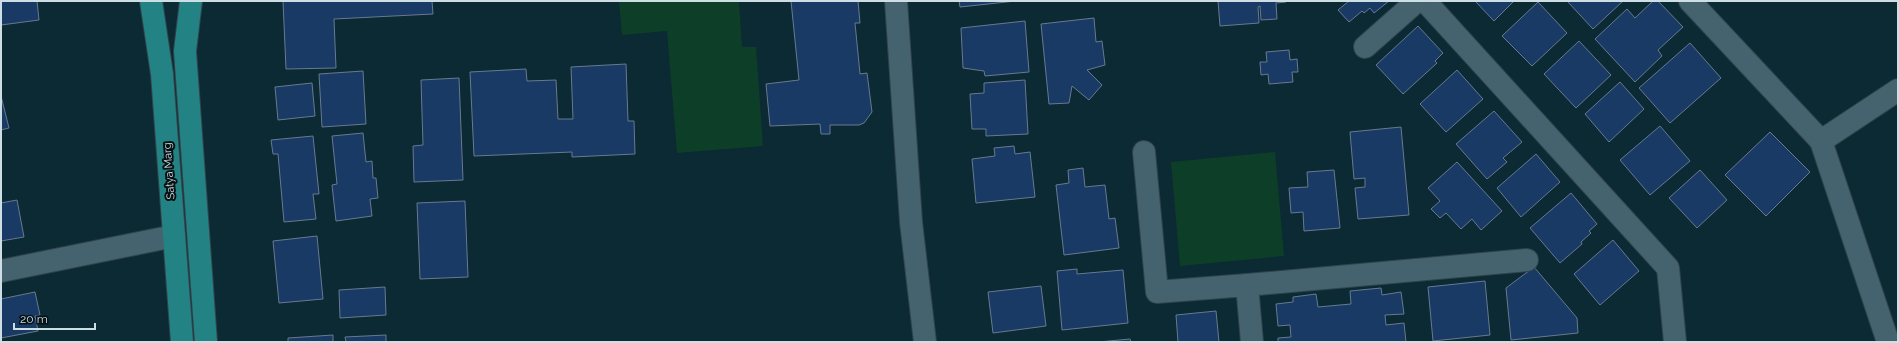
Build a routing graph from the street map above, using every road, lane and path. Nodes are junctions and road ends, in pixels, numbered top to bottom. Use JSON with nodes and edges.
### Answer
{"nodes":[{"id":1,"x":151,"y":1,"type":"edge"},
{"id":2,"x":191,"y":1,"type":"edge"},
{"id":3,"x":896,"y":1,"type":"edge"},
{"id":4,"x":1417,"y":1,"type":"edge"},
{"id":5,"x":1425,"y":1,"type":"edge"},
{"id":6,"x":1690,"y":1,"type":"edge"},
{"id":7,"x":1365,"y":47,"type":"dead end"},
{"id":8,"x":1898,"y":90,"type":"edge"},
{"id":9,"x":1821,"y":142,"type":"junction"},
{"id":10,"x":1144,"y":152,"type":"dead end"},
{"id":11,"x":174,"y":236,"type":"junction"},
{"id":12,"x":1527,"y":260,"type":"dead end"},
{"id":13,"x":1,"y":271,"type":"edge"},
{"id":14,"x":1247,"y":285,"type":"junction"},
{"id":15,"x":182,"y":342,"type":"edge"},
{"id":16,"x":206,"y":342,"type":"edge"},
{"id":17,"x":925,"y":342,"type":"edge"},
{"id":18,"x":1252,"y":342,"type":"edge"},
{"id":19,"x":1675,"y":342,"type":"edge"},
{"id":20,"x":1888,"y":342,"type":"edge"}],
"edges":[{"from":1,"to":11,"type":"main road","name":"Satya Marg"},
{"from":2,"to":16,"type":"main road"},
{"from":3,"to":17,"type":"street"},
{"from":4,"to":7,"type":"street"},
{"from":5,"to":19,"type":"street"},
{"from":6,"to":9,"type":"street"},
{"from":8,"to":9,"type":"street"},
{"from":9,"to":20,"type":"street"},
{"from":10,"to":14,"type":"street"},
{"from":11,"to":13,"type":"street"},
{"from":11,"to":15,"type":"main road","name":"Satya Marg"},
{"from":12,"to":14,"type":"street"},
{"from":14,"to":18,"type":"street"}]}
